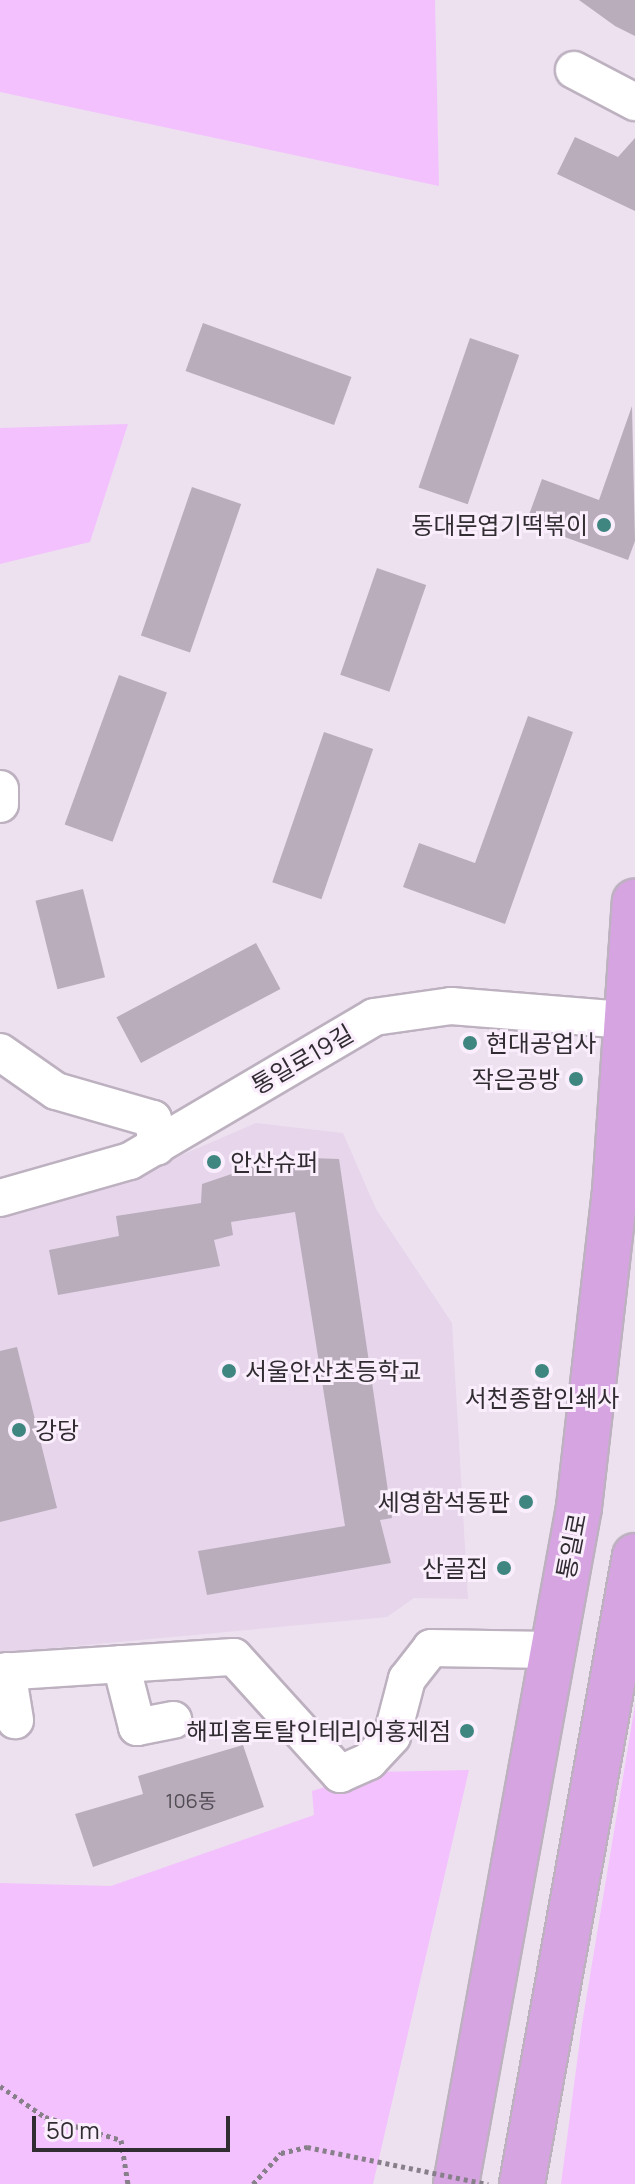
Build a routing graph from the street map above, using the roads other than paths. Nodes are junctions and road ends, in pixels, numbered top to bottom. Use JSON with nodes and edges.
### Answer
{"nodes":[{"id":1,"x":574,"y":70,"type":"dead end"},
{"id":2,"x":635,"y":102,"type":"edge"},
{"id":3,"x":0,"y":789,"type":"edge"},
{"id":4,"x":0,"y":804,"type":"edge"},
{"id":5,"x":635,"y":902,"type":"edge"},
{"id":6,"x":626,"y":1020,"type":"junction"},
{"id":7,"x":0,"y":1052,"type":"edge"},
{"id":8,"x":157,"y":1147,"type":"junction"},
{"id":9,"x":0,"y":1198,"type":"edge"},
{"id":10,"x":635,"y":1207,"type":"edge"},
{"id":11,"x":599,"y":1317,"type":"junction"},
{"id":12,"x":635,"y":1556,"type":"edge"},
{"id":13,"x":550,"y":1650,"type":"junction"},
{"id":14,"x":121,"y":1664,"type":"junction"},
{"id":15,"x":4,"y":1672,"type":"edge"},
{"id":16,"x":15,"y":1720,"type":"dead end"},
{"id":17,"x":173,"y":1720,"type":"dead end"},
{"id":18,"x":456,"y":2184,"type":"edge"},
{"id":19,"x":522,"y":2184,"type":"edge"}],
"edges":[{"from":1,"to":2,"type":"street"},
{"from":3,"to":4,"type":"street"},
{"from":5,"to":6,"type":"main road","name":"통일로"},
{"from":6,"to":8,"type":"street","name":"통일로19길"},
{"from":6,"to":11,"type":"main road","name":"통일로"},
{"from":7,"to":8,"type":"street"},
{"from":8,"to":9,"type":"street","name":"통일로19길"},
{"from":10,"to":11,"type":"street"},
{"from":11,"to":13,"type":"main road","name":"통일로"},
{"from":12,"to":19,"type":"main road"},
{"from":13,"to":14,"type":"street"},
{"from":13,"to":18,"type":"main road","name":"통일로"},
{"from":14,"to":15,"type":"street"},
{"from":14,"to":17,"type":"street"},
{"from":15,"to":16,"type":"street"}]}
